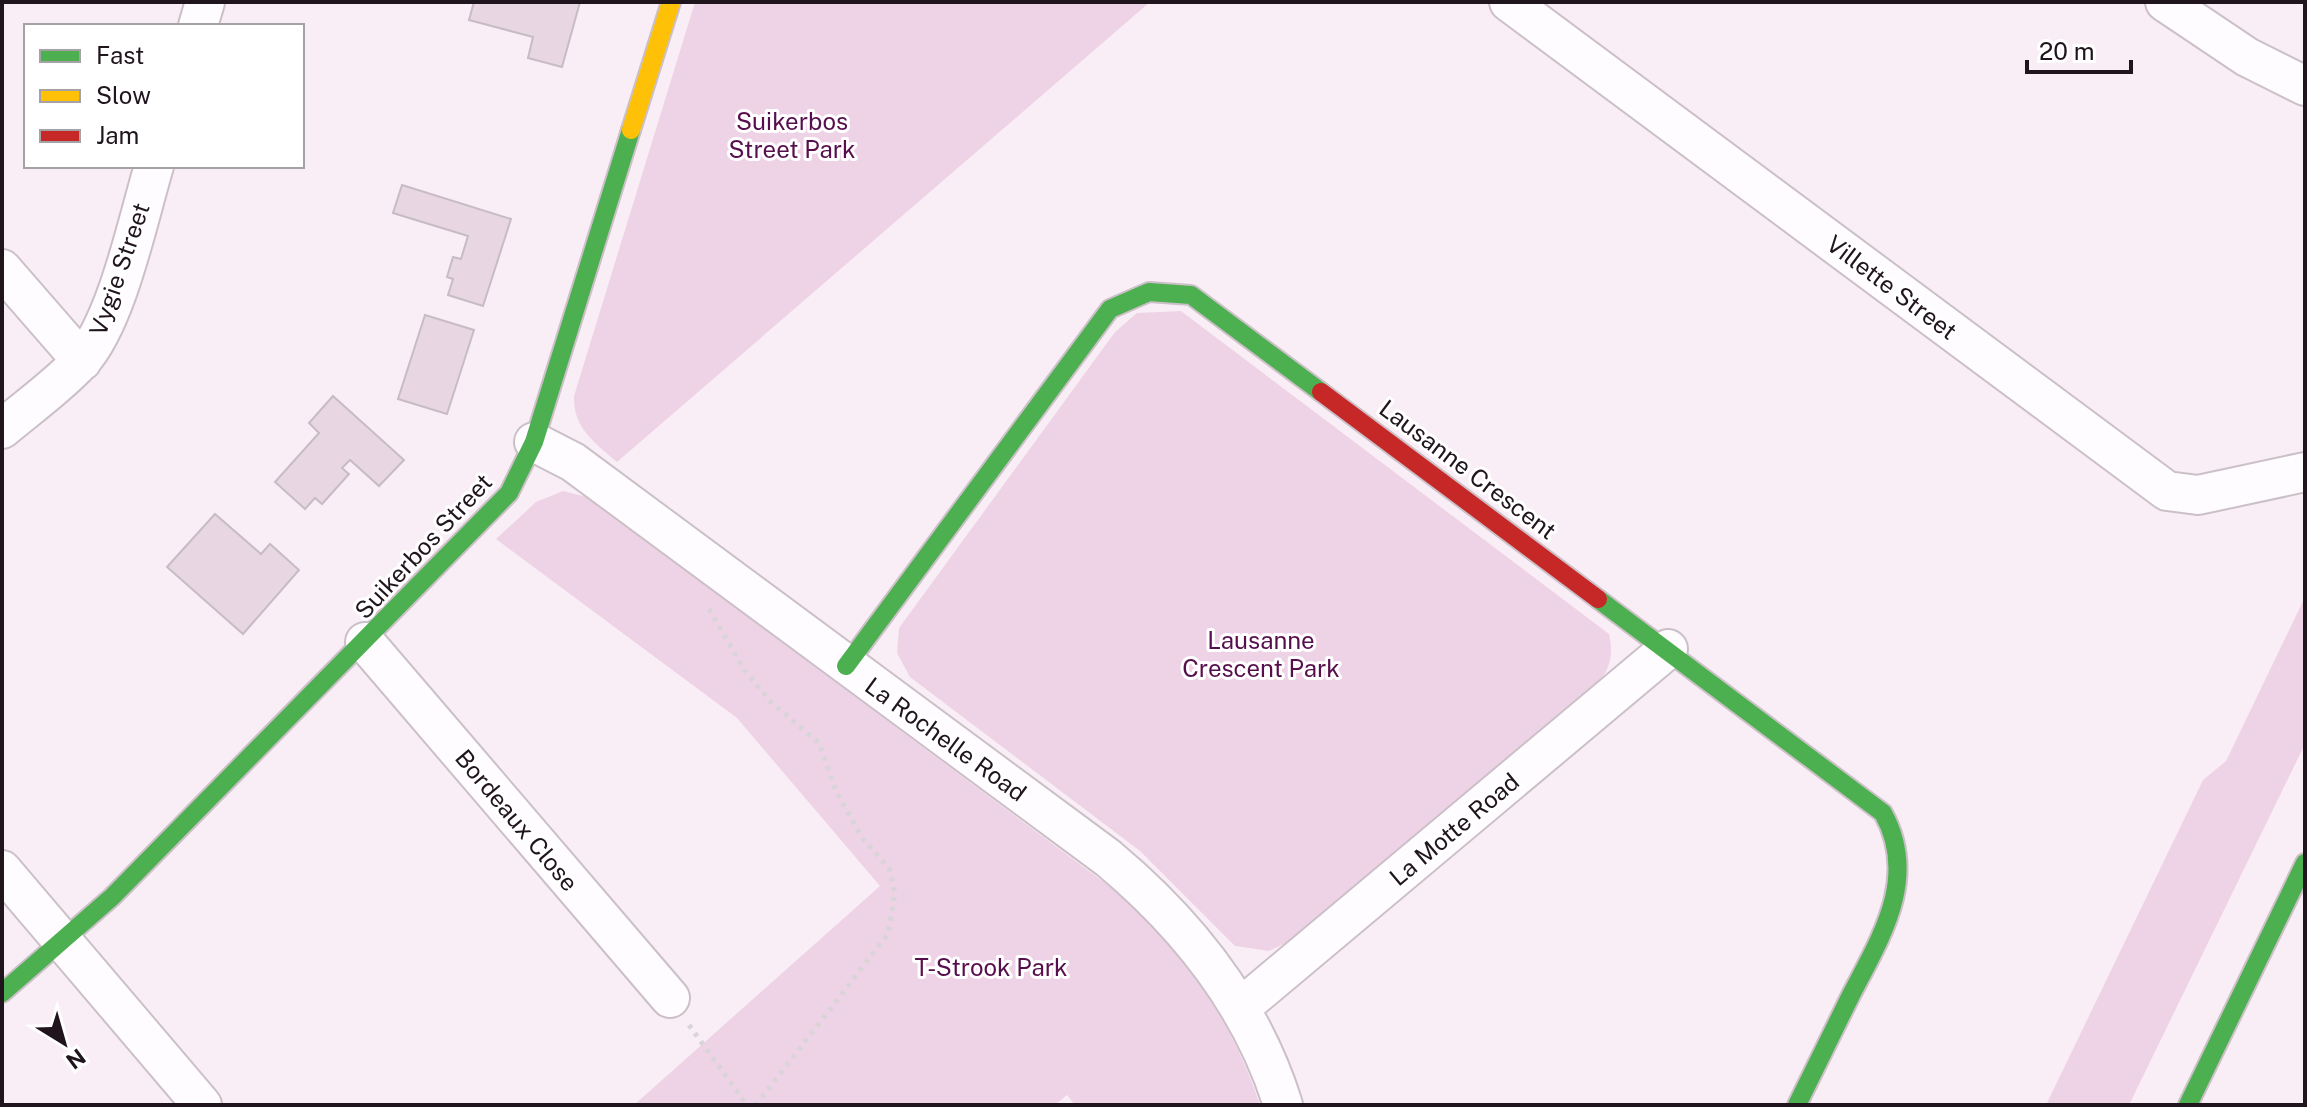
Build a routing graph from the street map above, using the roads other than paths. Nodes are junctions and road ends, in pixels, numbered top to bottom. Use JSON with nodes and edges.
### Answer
{"nodes":[{"id":1,"x":205,"y":2,"type":"edge"},
{"id":2,"x":671,"y":2,"type":"edge"},
{"id":3,"x":1509,"y":2,"type":"edge"},
{"id":4,"x":2165,"y":2,"type":"edge"},
{"id":5,"x":199,"y":24,"type":"edge"},
{"id":6,"x":2305,"y":86,"type":"edge"},
{"id":7,"x":153,"y":168,"type":"edge"},
{"id":8,"x":2,"y":269,"type":"edge"},
{"id":9,"x":82,"y":361,"type":"junction"},
{"id":10,"x":2,"y":429,"type":"edge"},
{"id":11,"x":534,"y":442,"type":"junction"},
{"id":12,"x":2302,"y":474,"type":"edge"},
{"id":13,"x":365,"y":642,"type":"junction"},
{"id":14,"x":1668,"y":649,"type":"junction"},
{"id":15,"x":846,"y":666,"type":"junction"},
{"id":16,"x":2305,"y":863,"type":"edge"},
{"id":17,"x":2,"y":870,"type":"edge"},
{"id":18,"x":63,"y":940,"type":"junction"},
{"id":19,"x":2,"y":993,"type":"edge"},
{"id":20,"x":670,"y":998,"type":"road end"},
{"id":21,"x":1240,"y":1008,"type":"junction"},
{"id":22,"x":202,"y":1105,"type":"edge"},
{"id":23,"x":1283,"y":1105,"type":"edge"},
{"id":24,"x":1797,"y":1105,"type":"edge"},
{"id":25,"x":2188,"y":1105,"type":"edge"}],
"edges":[{"from":1,"to":5,"type":"street"},
{"from":2,"to":11,"type":"main road","name":"Suikerbos Street"},
{"from":3,"to":12,"type":"street","name":"Villette Street"},
{"from":4,"to":6,"type":"street"},
{"from":7,"to":9,"type":"street","name":"Vygie Street"},
{"from":8,"to":9,"type":"street"},
{"from":9,"to":10,"type":"street","name":"Vygie Street"},
{"from":11,"to":13,"type":"main road","name":"Suikerbos Street"},
{"from":11,"to":15,"type":"street","name":"La Rochelle Road"},
{"from":13,"to":18,"type":"main road","name":"Suikerbos Street"},
{"from":13,"to":20,"type":"street","name":"Bordeaux Close"},
{"from":14,"to":15,"type":"main road","name":"Lausanne Crescent"},
{"from":14,"to":21,"type":"street","name":"La Motte Road"},
{"from":14,"to":24,"type":"main road","name":"Lausanne Crescent"},
{"from":15,"to":21,"type":"street","name":"La Rochelle Road"},
{"from":16,"to":25,"type":"main road"},
{"from":17,"to":18,"type":"street"},
{"from":18,"to":19,"type":"main road","name":"Suikerbos Street"},
{"from":18,"to":22,"type":"street"},
{"from":21,"to":23,"type":"street","name":"La Rochelle Road"}]}
